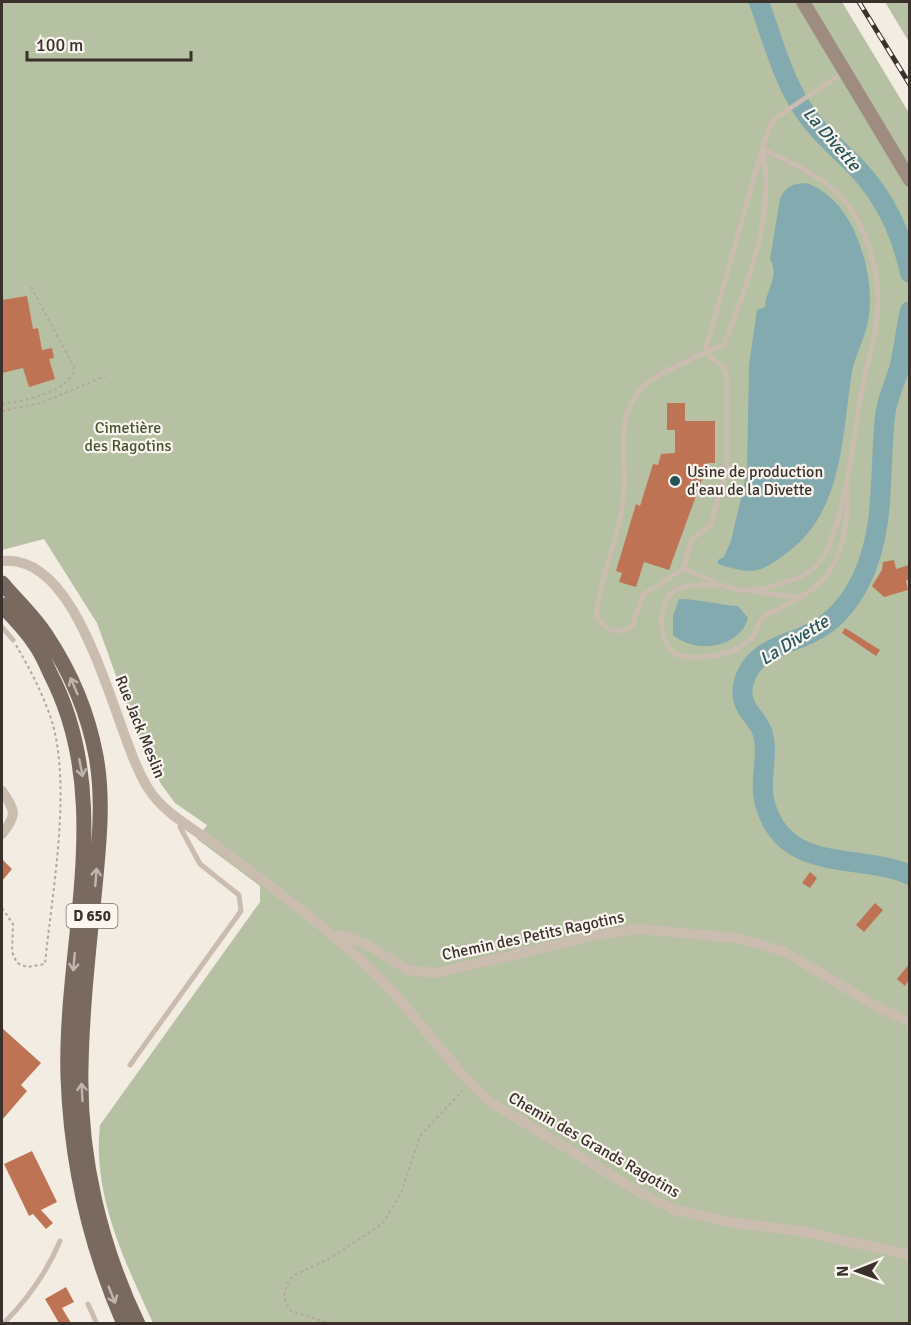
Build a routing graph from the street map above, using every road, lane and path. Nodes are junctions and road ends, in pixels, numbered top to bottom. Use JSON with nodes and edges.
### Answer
{"nodes":[{"id":1,"x":803,"y":2,"type":"edge"},
{"id":2,"x":844,"y":72,"type":"junction"},
{"id":3,"x":762,"y":149,"type":"junction"},
{"id":4,"x":909,"y":180,"type":"edge"},
{"id":5,"x":31,"y":287,"type":"dead end"},
{"id":6,"x":705,"y":352,"type":"junction"},
{"id":7,"x":105,"y":376,"type":"dead end"},
{"id":8,"x":2,"y":404,"type":"edge"},
{"id":9,"x":2,"y":411,"type":"edge"},
{"id":10,"x":847,"y":483,"type":"junction"},
{"id":11,"x":2,"y":561,"type":"edge"},
{"id":12,"x":683,"y":569,"type":"junction"},
{"id":13,"x":2,"y":583,"type":"edge"},
{"id":14,"x":718,"y":585,"type":"junction"},
{"id":15,"x":754,"y":592,"type":"junction"},
{"id":16,"x":799,"y":598,"type":"junction"},
{"id":17,"x":2,"y":605,"type":"edge"},
{"id":18,"x":2,"y":627,"type":"edge"},
{"id":19,"x":13,"y":640,"type":"joint"},
{"id":20,"x":2,"y":791,"type":"edge"},
{"id":21,"x":183,"y":822,"type":"junction"},
{"id":22,"x":2,"y":834,"type":"edge"},
{"id":23,"x":2,"y":908,"type":"edge"},
{"id":24,"x":332,"y":936,"type":"junction"},
{"id":25,"x":909,"y":1022,"type":"edge"},
{"id":26,"x":130,"y":1065,"type":"dead end"},
{"id":27,"x":470,"y":1084,"type":"junction"},
{"id":28,"x":60,"y":1241,"type":"dead end"},
{"id":29,"x":909,"y":1255,"type":"edge"},
{"id":30,"x":88,"y":1304,"type":"dead end"},
{"id":31,"x":3,"y":1323,"type":"edge"},
{"id":32,"x":97,"y":1323,"type":"edge"},
{"id":33,"x":124,"y":1323,"type":"edge"},
{"id":34,"x":138,"y":1323,"type":"edge"},
{"id":35,"x":332,"y":1323,"type":"edge"}],
"edges":[{"from":1,"to":2,"type":"main road"},
{"from":2,"to":3,"type":"lane"},
{"from":2,"to":4,"type":"main road"},
{"from":3,"to":6,"type":"lane"},
{"from":3,"to":6,"type":"lane"},
{"from":3,"to":10,"type":"lane"},
{"from":5,"to":8,"type":"path"},
{"from":6,"to":12,"type":"lane"},
{"from":6,"to":12,"type":"lane"},
{"from":7,"to":9,"type":"path"},
{"from":10,"to":15,"type":"lane"},
{"from":10,"to":16,"type":"lane"},
{"from":11,"to":21,"type":"street","name":"Rue Jack Meslin"},
{"from":12,"to":14,"type":"lane"},
{"from":34,"to":13,"type":"main road","number":"D 650","one_way":true},
{"from":14,"to":15,"type":"lane"},
{"from":14,"to":16,"type":"lane"},
{"from":15,"to":16,"type":"lane"},
{"from":17,"to":33,"type":"main road","number":"D 650","one_way":true},
{"from":18,"to":19,"type":"lane"},
{"from":19,"to":23,"type":"path"},
{"from":20,"to":22,"type":"street"},
{"from":21,"to":24,"type":"street","name":"Rue Jack Meslin"},
{"from":21,"to":26,"type":"lane"},
{"from":24,"to":25,"type":"street","name":"Chemin des Petits Ragotins"},
{"from":24,"to":27,"type":"street","name":"Chemin des Grands Ragotins"},
{"from":27,"to":29,"type":"street","name":"Chemin des Grands Ragotins"},
{"from":27,"to":35,"type":"path"},
{"from":28,"to":31,"type":"lane"},
{"from":30,"to":32,"type":"lane"}]}
